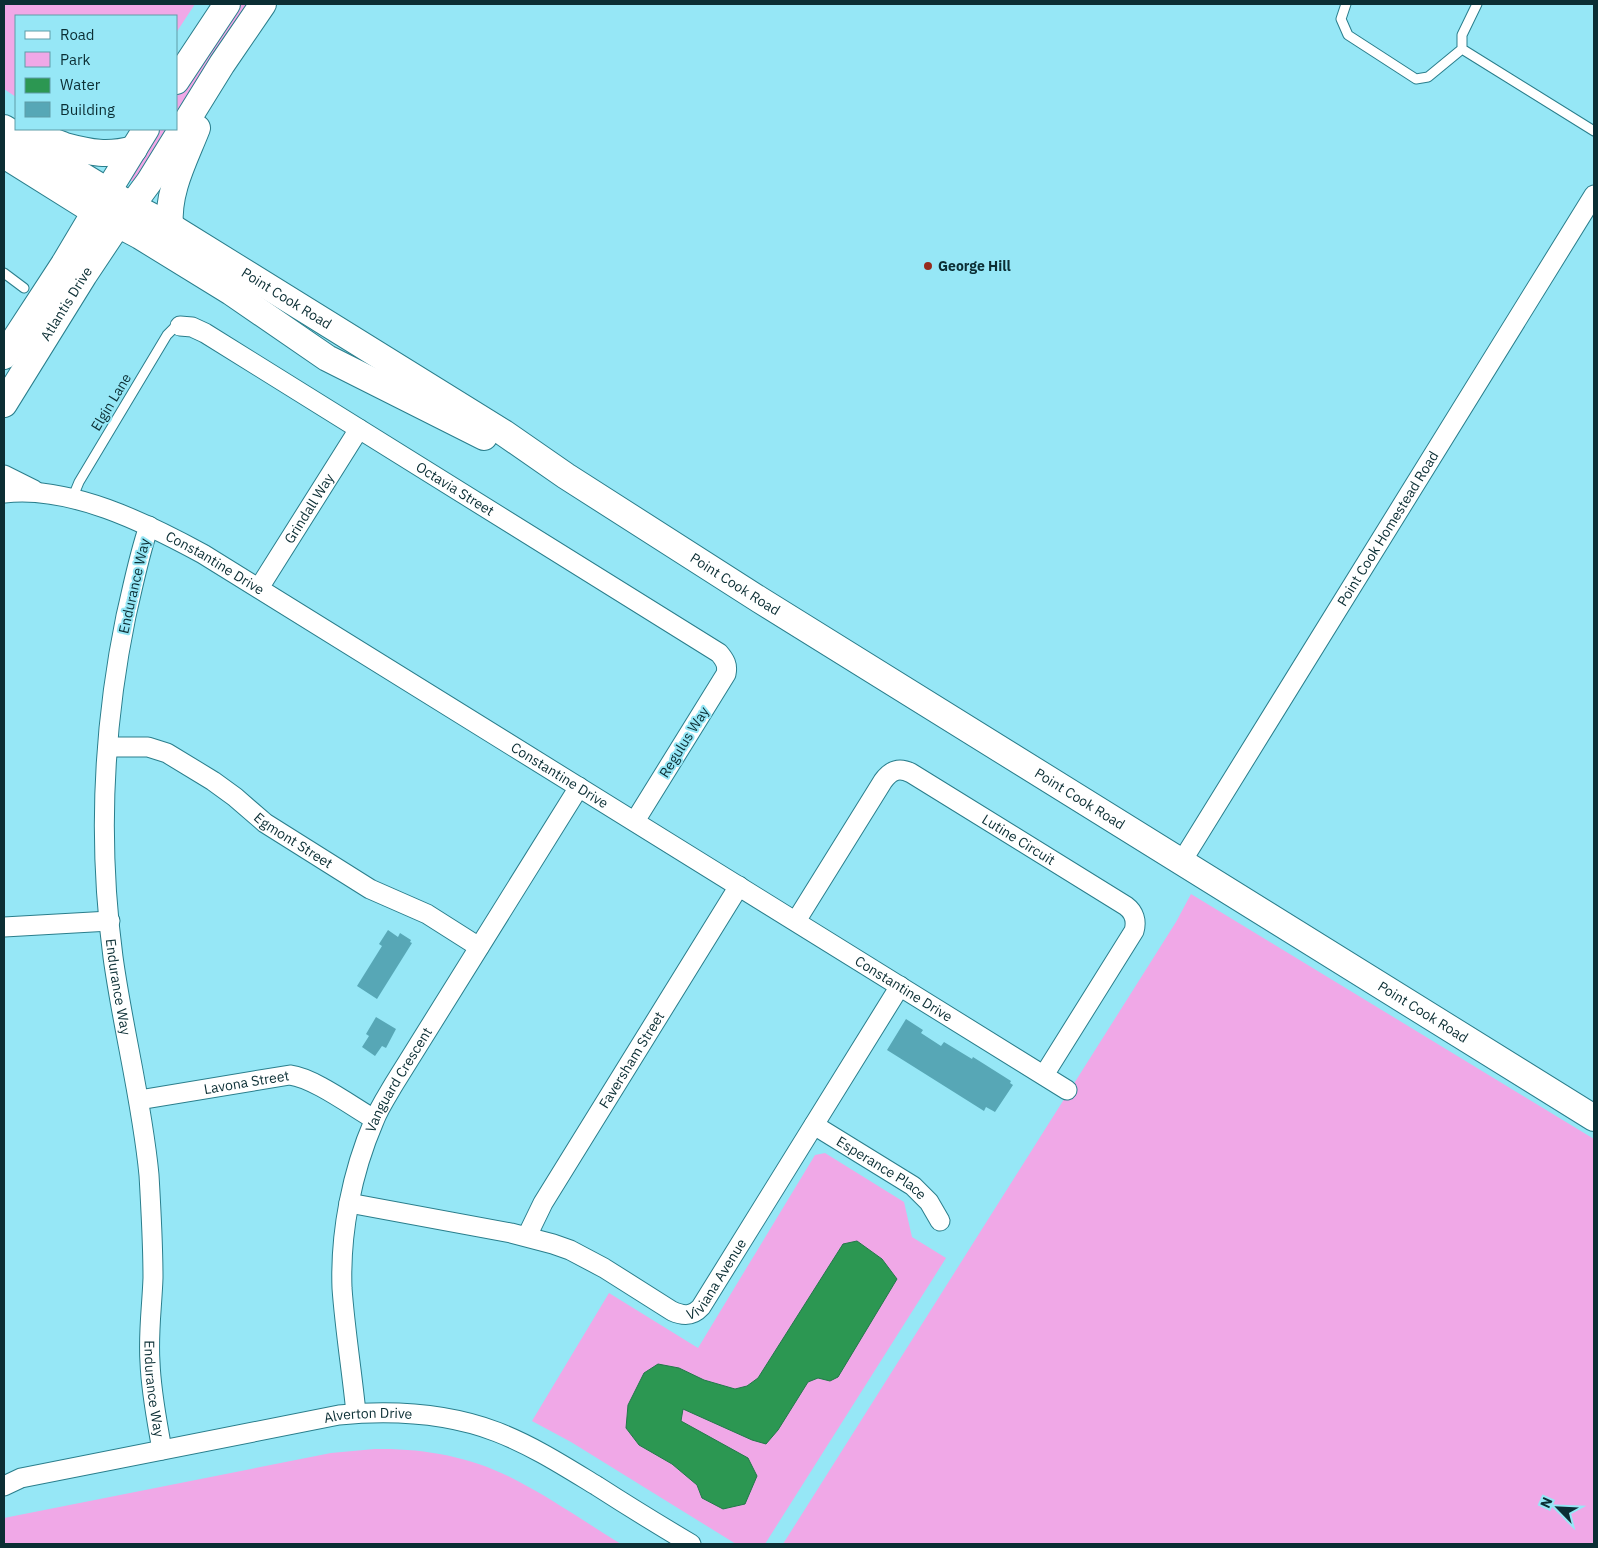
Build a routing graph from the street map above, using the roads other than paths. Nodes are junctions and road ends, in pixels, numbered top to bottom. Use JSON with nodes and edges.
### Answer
{"nodes":[{"id":1,"x":227,"y":4,"type":"edge"},
{"id":2,"x":262,"y":4,"type":"edge"},
{"id":3,"x":1346,"y":4,"type":"edge"},
{"id":4,"x":1477,"y":4,"type":"edge"},
{"id":5,"x":1462,"y":49,"type":"junction"},
{"id":6,"x":222,"y":64,"type":"junction"},
{"id":7,"x":178,"y":78,"type":"edge"},
{"id":8,"x":1594,"y":131,"type":"edge"},
{"id":9,"x":7,"y":139,"type":"edge"},
{"id":10,"x":140,"y":139,"type":"edge"},
{"id":11,"x":1594,"y":195,"type":"edge"},
{"id":12,"x":101,"y":202,"type":"junction"},
{"id":13,"x":125,"y":215,"type":"junction"},
{"id":14,"x":170,"y":226,"type":"junction"},
{"id":15,"x":4,"y":273,"type":"edge"},
{"id":16,"x":24,"y":288,"type":"dead end"},
{"id":17,"x":180,"y":326,"type":"joint"},
{"id":18,"x":6,"y":347,"type":"edge"},
{"id":19,"x":4,"y":404,"type":"edge"},
{"id":20,"x":359,"y":429,"type":"junction"},
{"id":21,"x":4,"y":475,"type":"edge"},
{"id":22,"x":566,"y":476,"type":"junction"},
{"id":23,"x":39,"y":492,"type":"junction"},
{"id":24,"x":4,"y":493,"type":"edge"},
{"id":25,"x":72,"y":499,"type":"junction"},
{"id":26,"x":149,"y":526,"type":"junction"},
{"id":27,"x":260,"y":588,"type":"junction"},
{"id":28,"x":726,"y":662,"type":"joint"},
{"id":29,"x":108,"y":747,"type":"junction"},
{"id":30,"x":579,"y":787,"type":"junction"},
{"id":31,"x":635,"y":821,"type":"junction"},
{"id":32,"x":1182,"y":861,"type":"junction"},
{"id":33,"x":739,"y":886,"type":"junction"},
{"id":34,"x":110,"y":921,"type":"junction"},
{"id":35,"x":796,"y":921,"type":"junction"},
{"id":36,"x":4,"y":927,"type":"edge"},
{"id":37,"x":479,"y":947,"type":"junction"},
{"id":38,"x":900,"y":986,"type":"junction"},
{"id":39,"x":1044,"y":1075,"type":"junction"},
{"id":40,"x":1067,"y":1090,"type":"dead end"},
{"id":41,"x":139,"y":1100,"type":"junction"},
{"id":42,"x":1594,"y":1118,"type":"edge"},
{"id":43,"x":374,"y":1119,"type":"junction"},
{"id":44,"x":814,"y":1125,"type":"junction"},
{"id":45,"x":349,"y":1203,"type":"junction"},
{"id":46,"x":940,"y":1221,"type":"dead end"},
{"id":47,"x":527,"y":1236,"type":"junction"},
{"id":48,"x":356,"y":1414,"type":"junction"},
{"id":49,"x":162,"y":1450,"type":"junction"},
{"id":50,"x":12,"y":1477,"type":"edge"},
{"id":51,"x":4,"y":1486,"type":"edge"},
{"id":52,"x":691,"y":1544,"type":"edge"}],
"edges":[{"from":1,"to":7,"type":"main road"},
{"from":2,"to":6,"type":"main road"},
{"from":3,"to":5,"type":"lane"},
{"from":4,"to":5,"type":"lane"},
{"from":5,"to":8,"type":"lane"},
{"from":6,"to":13,"type":"main road","name":"Atlantis Drive"},
{"from":6,"to":14,"type":"main road"},
{"from":9,"to":10,"type":"main road"},
{"from":9,"to":12,"type":"main road","name":"Point Cook Road"},
{"from":10,"to":12,"type":"main road","name":"Atlantis Drive"},
{"from":11,"to":32,"type":"street","name":"Point Cook Homestead Road"},
{"from":12,"to":13,"type":"main road","name":"Point Cook Road"},
{"from":12,"to":18,"type":"main road","name":"Atlantis Drive"},
{"from":13,"to":14,"type":"main road","name":"Point Cook Road"},
{"from":13,"to":19,"type":"main road","name":"Atlantis Drive"},
{"from":13,"to":22,"type":"main road","name":"Point Cook Road"},
{"from":14,"to":22,"type":"main road","name":"Point Cook Road"},
{"from":15,"to":16,"type":"lane"},
{"from":17,"to":20,"type":"street","name":"Octavia Street"},
{"from":17,"to":25,"type":"lane","name":"Elgin Lane"},
{"from":20,"to":27,"type":"street","name":"Grindall Way"},
{"from":20,"to":28,"type":"street","name":"Octavia Street"},
{"from":21,"to":23,"type":"street","name":"Constantine Drive"},
{"from":22,"to":32,"type":"main road","name":"Point Cook Road"},
{"from":23,"to":24,"type":"street","name":"Constantine Drive"},
{"from":23,"to":25,"type":"street","name":"Constantine Drive"},
{"from":25,"to":26,"type":"street","name":"Constantine Drive"},
{"from":26,"to":27,"type":"street","name":"Constantine Drive"},
{"from":26,"to":29,"type":"street","name":"Endurance Way"},
{"from":27,"to":30,"type":"street","name":"Constantine Drive"},
{"from":28,"to":31,"type":"street","name":"Regulus Way"},
{"from":29,"to":34,"type":"street","name":"Endurance Way"},
{"from":29,"to":37,"type":"street","name":"Egmont Street"},
{"from":30,"to":31,"type":"street","name":"Constantine Drive"},
{"from":30,"to":37,"type":"street","name":"Vanguard Crescent"},
{"from":31,"to":33,"type":"street","name":"Constantine Drive"},
{"from":32,"to":42,"type":"main road","name":"Point Cook Road"},
{"from":33,"to":35,"type":"street","name":"Constantine Drive"},
{"from":33,"to":47,"type":"street","name":"Faversham Street"},
{"from":34,"to":36,"type":"street"},
{"from":34,"to":41,"type":"street","name":"Endurance Way"},
{"from":35,"to":38,"type":"street","name":"Constantine Drive"},
{"from":35,"to":39,"type":"street","name":"Lutine Circuit"},
{"from":37,"to":43,"type":"street","name":"Vanguard Crescent"},
{"from":38,"to":39,"type":"street","name":"Constantine Drive"},
{"from":38,"to":44,"type":"street","name":"Viviana Avenue"},
{"from":39,"to":40,"type":"street","name":"Constantine Drive"},
{"from":41,"to":43,"type":"street","name":"Lavona Street"},
{"from":41,"to":49,"type":"street","name":"Endurance Way"},
{"from":43,"to":45,"type":"street","name":"Vanguard Crescent"},
{"from":44,"to":46,"type":"street","name":"Esperance Place"},
{"from":44,"to":47,"type":"street","name":"Viviana Avenue"},
{"from":45,"to":47,"type":"street","name":"Viviana Avenue"},
{"from":45,"to":48,"type":"street","name":"Vanguard Crescent"},
{"from":48,"to":49,"type":"street","name":"Alverton Drive"},
{"from":48,"to":52,"type":"street","name":"Alverton Drive"},
{"from":49,"to":50,"type":"street","name":"Alverton Drive"},
{"from":50,"to":51,"type":"street","name":"Alverton Drive"}]}
